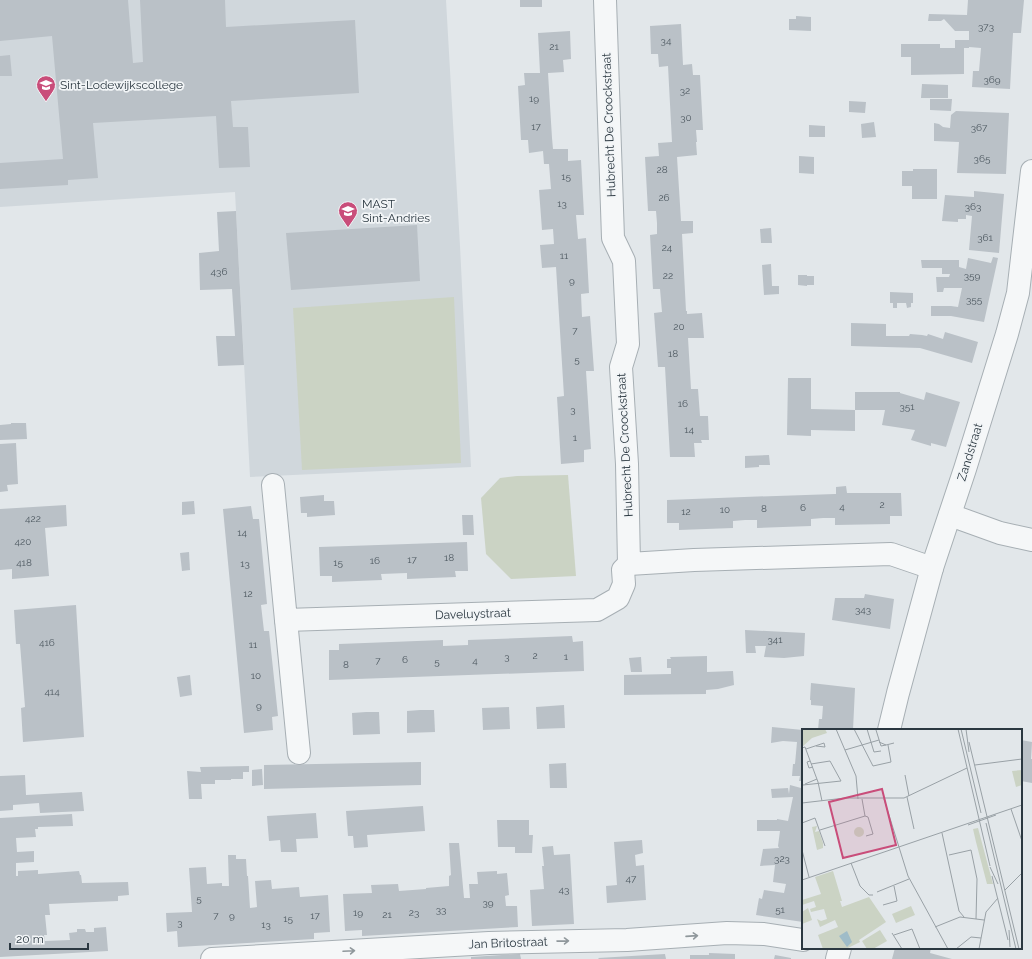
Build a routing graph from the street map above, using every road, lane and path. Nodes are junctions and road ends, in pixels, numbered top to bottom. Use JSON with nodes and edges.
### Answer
{"nodes":[{"id":1,"x":605,"y":0,"type":"edge"},
{"id":2,"x":1032,"y":171,"type":"edge"},
{"id":3,"x":273,"y":485,"type":"dead end"},
{"id":4,"x":950,"y":515,"type":"junction"},
{"id":5,"x":1032,"y":540,"type":"edge"},
{"id":6,"x":629,"y":564,"type":"junction"},
{"id":7,"x":932,"y":568,"type":"junction"},
{"id":8,"x":286,"y":620,"type":"junction"},
{"id":9,"x":889,"y":729,"type":"edge"},
{"id":10,"x":299,"y":753,"type":"dead end"},
{"id":11,"x":802,"y":940,"type":"edge"},
{"id":12,"x":840,"y":949,"type":"edge"},
{"id":13,"x":212,"y":959,"type":"edge"},
{"id":14,"x":837,"y":959,"type":"edge"}],
"edges":[{"from":1,"to":6,"type":"street","name":"Hubrecht De Croockstraat"},
{"from":2,"to":4,"type":"street","name":"Zandstraat"},
{"from":3,"to":8,"type":"street"},
{"from":4,"to":5,"type":"street"},
{"from":4,"to":7,"type":"street","name":"Zandstraat"},
{"from":6,"to":7,"type":"street"},
{"from":6,"to":8,"type":"street","name":"Daveluystraat"},
{"from":7,"to":9,"type":"street","name":"Zandstraat"},
{"from":8,"to":10,"type":"street"},
{"from":13,"to":11,"type":"street","name":"Jan Britostraat","one_way":true},
{"from":12,"to":14,"type":"street"}]}
